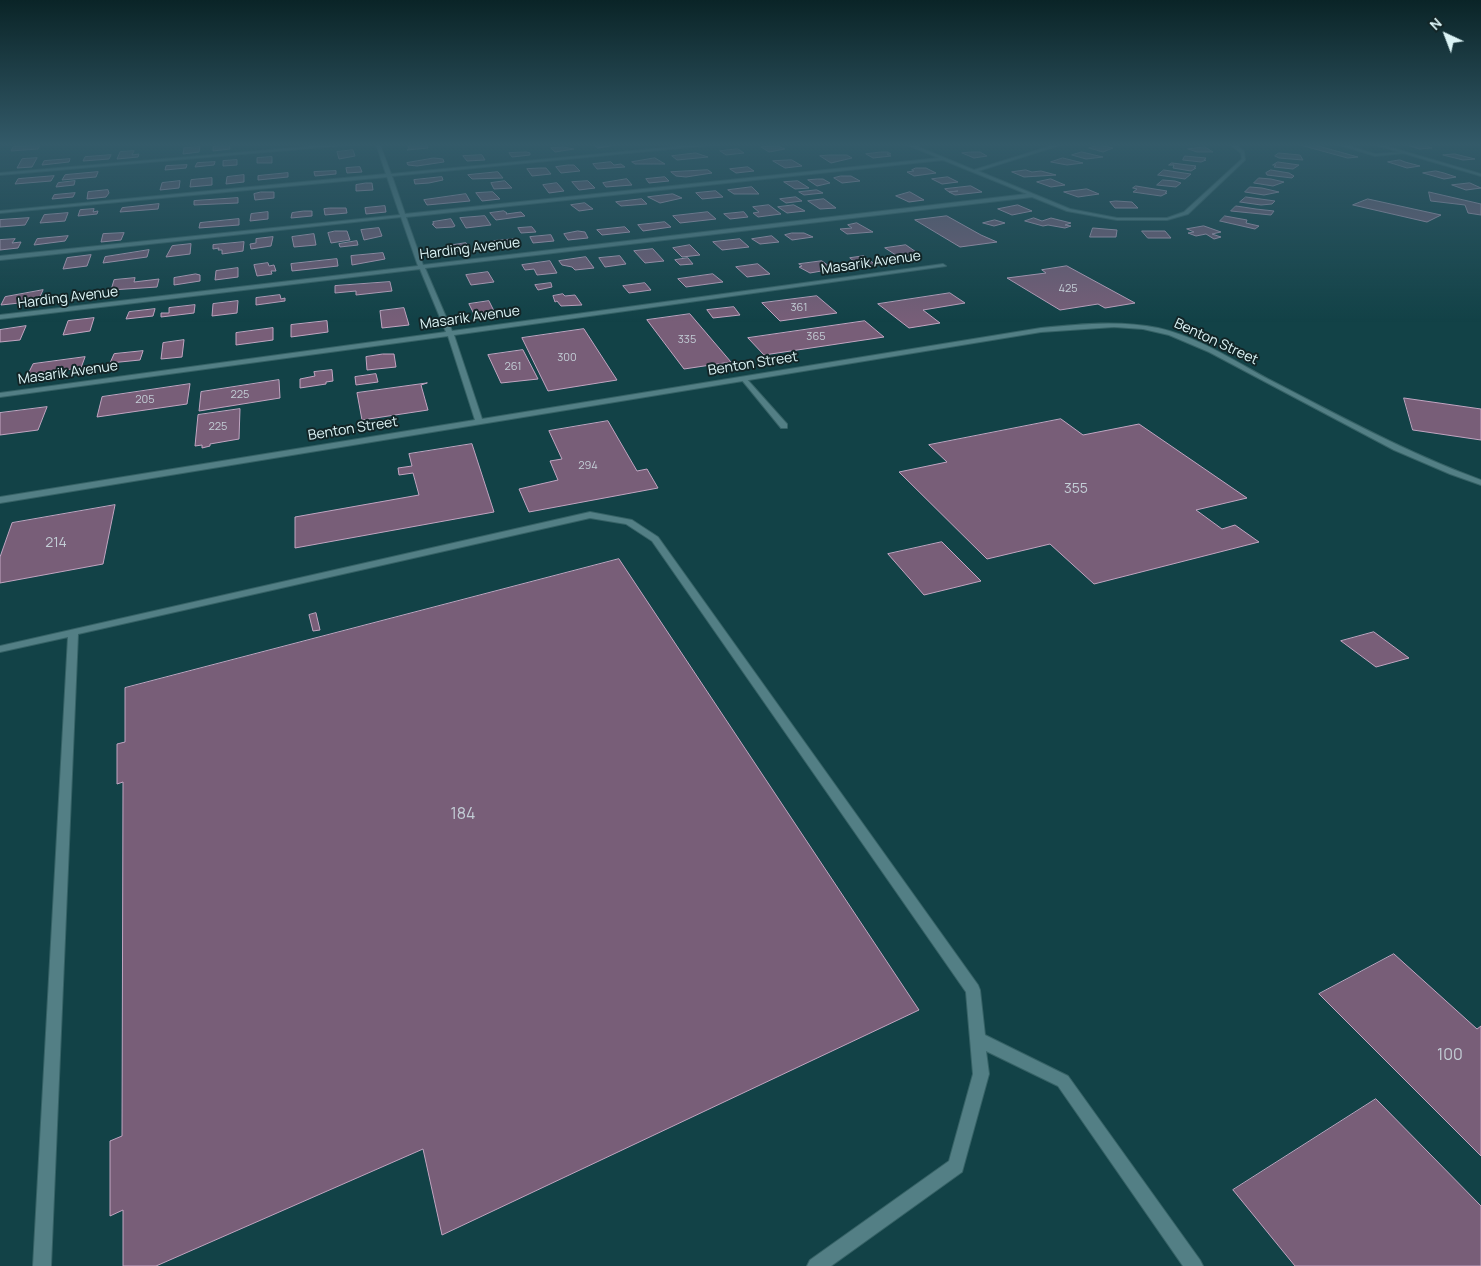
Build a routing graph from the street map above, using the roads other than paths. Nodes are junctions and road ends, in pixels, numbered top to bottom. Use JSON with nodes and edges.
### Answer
{"nodes":[{"id":1,"x":97,"y":203,"type":"edge"},
{"id":2,"x":399,"y":203,"type":"edge"},
{"id":3,"x":526,"y":203,"type":"edge"},
{"id":4,"x":963,"y":203,"type":"edge"},
{"id":5,"x":1052,"y":203,"type":"edge"},
{"id":6,"x":1197,"y":203,"type":"edge"},
{"id":7,"x":0,"y":212,"type":"edge"},
{"id":8,"x":403,"y":216,"type":"junction"},
{"id":9,"x":0,"y":258,"type":"edge"},
{"id":10,"x":421,"y":266,"type":"junction"},
{"id":11,"x":943,"y":266,"type":"dead end"},
{"id":12,"x":0,"y":317,"type":"edge"},
{"id":13,"x":450,"y":333,"type":"junction"},
{"id":14,"x":743,"y":378,"type":"junction"},
{"id":15,"x":0,"y":395,"type":"edge"},
{"id":16,"x":480,"y":420,"type":"junction"},
{"id":17,"x":784,"y":426,"type":"dead end"},
{"id":18,"x":1481,"y":483,"type":"edge"},
{"id":19,"x":0,"y":500,"type":"edge"},
{"id":20,"x":73,"y":632,"type":"junction"},
{"id":21,"x":0,"y":649,"type":"edge"},
{"id":22,"x":978,"y":1039,"type":"junction"},
{"id":23,"x":42,"y":1266,"type":"edge"},
{"id":24,"x":816,"y":1266,"type":"edge"},
{"id":25,"x":1194,"y":1266,"type":"edge"}],
"edges":[{"from":1,"to":7,"type":"street"},
{"from":2,"to":8,"type":"street"},
{"from":3,"to":8,"type":"street"},
{"from":4,"to":10,"type":"street","name":"Harding Avenue"},
{"from":5,"to":6,"type":"street"},
{"from":8,"to":9,"type":"street"},
{"from":8,"to":10,"type":"street"},
{"from":10,"to":12,"type":"street","name":"Harding Avenue"},
{"from":10,"to":13,"type":"street"},
{"from":11,"to":13,"type":"street","name":"Masarik Avenue"},
{"from":13,"to":15,"type":"street","name":"Masarik Avenue"},
{"from":13,"to":16,"type":"street"},
{"from":14,"to":16,"type":"street","name":"Benton Street"},
{"from":14,"to":17,"type":"street"},
{"from":14,"to":18,"type":"street","name":"Benton Street"},
{"from":16,"to":19,"type":"street","name":"Benton Street"},
{"from":20,"to":21,"type":"street"},
{"from":20,"to":22,"type":"street"},
{"from":20,"to":23,"type":"street"},
{"from":22,"to":24,"type":"street"},
{"from":22,"to":25,"type":"street"}]}
